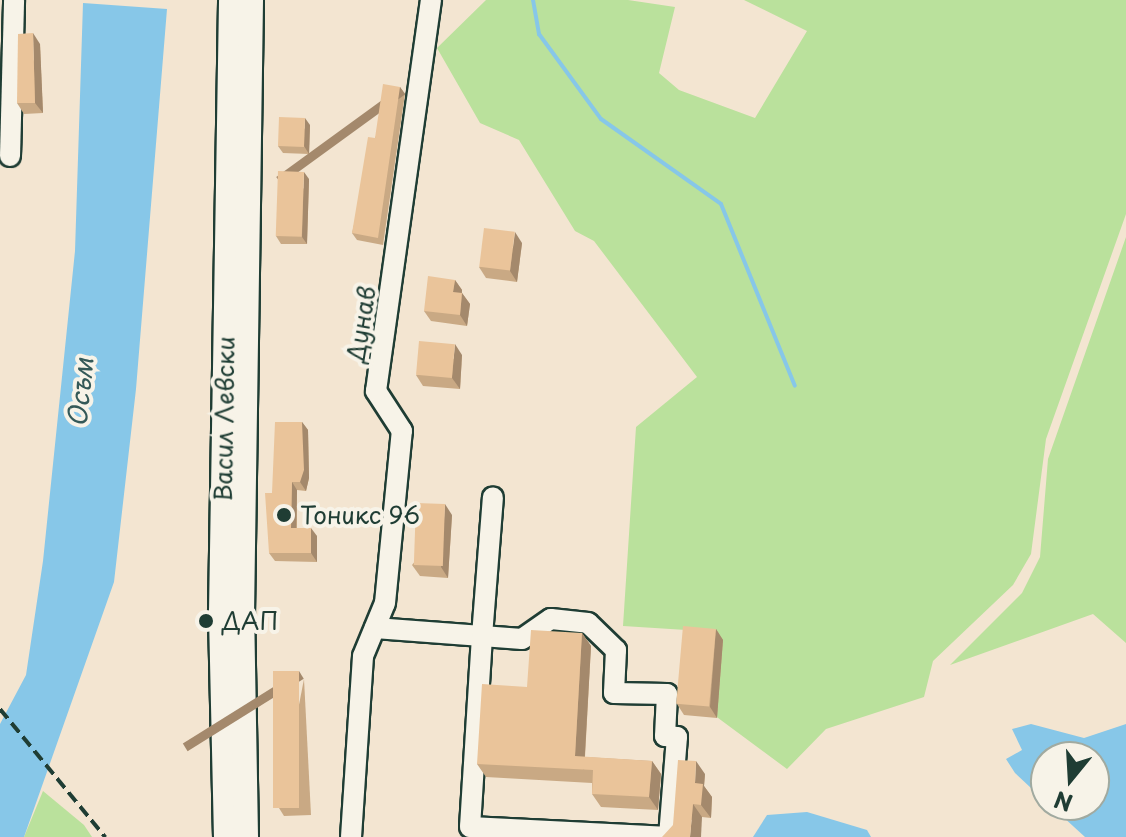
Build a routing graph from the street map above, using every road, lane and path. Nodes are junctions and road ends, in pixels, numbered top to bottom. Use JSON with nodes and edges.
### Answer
{"nodes":[{"id":1,"x":14,"y":0,"type":"edge"},
{"id":2,"x":231,"y":0,"type":"edge"},
{"id":3,"x":251,"y":0,"type":"edge"},
{"id":4,"x":431,"y":0,"type":"edge"},
{"id":5,"x":10,"y":156,"type":"dead end"},
{"id":6,"x":493,"y":497,"type":"dead end"},
{"id":7,"x":375,"y":628,"type":"junction"},
{"id":8,"x":482,"y":636,"type":"junction"},
{"id":9,"x":226,"y":837,"type":"edge"},
{"id":10,"x":246,"y":837,"type":"edge"},
{"id":11,"x":351,"y":837,"type":"edge"}],
"edges":[{"from":1,"to":5,"type":"street"},
{"from":2,"to":9,"type":"main road","name":"Васил Левски"},
{"from":3,"to":10,"type":"main road","name":"Васил Левски"},
{"from":4,"to":7,"type":"street","name":"Дунав"},
{"from":6,"to":8,"type":"street"},
{"from":7,"to":8,"type":"street"},
{"from":7,"to":11,"type":"street","name":"Дунав"},
{"from":8,"to":8,"type":"street"}]}
